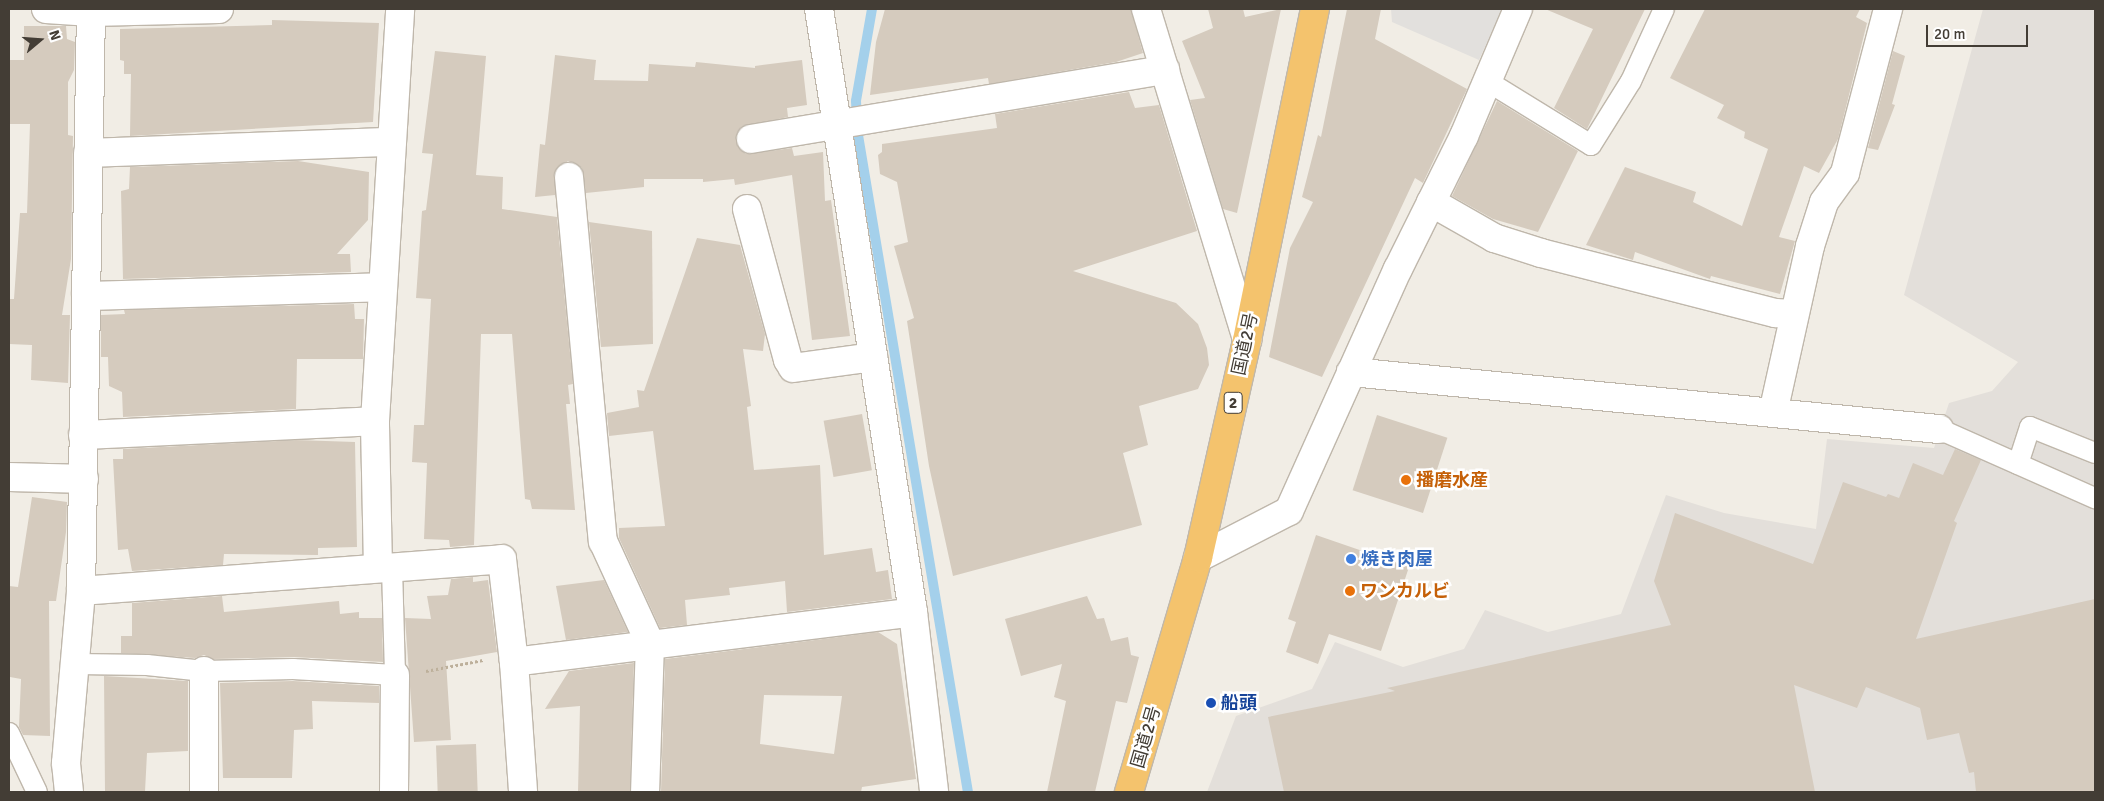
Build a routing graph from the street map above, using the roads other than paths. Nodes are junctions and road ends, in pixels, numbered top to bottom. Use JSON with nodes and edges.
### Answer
{"nodes":[{"id":1,"x":46,"y":9,"type":"edge"},
{"id":2,"x":219,"y":9,"type":"edge"},
{"id":3,"x":400,"y":9,"type":"edge"},
{"id":4,"x":818,"y":9,"type":"edge"},
{"id":5,"x":1146,"y":9,"type":"edge"},
{"id":6,"x":1315,"y":9,"type":"edge"},
{"id":7,"x":1518,"y":9,"type":"edge"},
{"id":8,"x":1664,"y":9,"type":"edge"},
{"id":9,"x":1888,"y":9,"type":"edge"},
{"id":10,"x":91,"y":10,"type":"edge"},
{"id":11,"x":1165,"y":70,"type":"junction"},
{"id":12,"x":1487,"y":82,"type":"junction"},
{"id":13,"x":840,"y":124,"type":"junction"},
{"id":14,"x":751,"y":139,"type":"dead end"},
{"id":15,"x":392,"y":142,"type":"junction"},
{"id":16,"x":88,"y":153,"type":"junction"},
{"id":17,"x":569,"y":177,"type":"dead end"},
{"id":18,"x":1431,"y":202,"type":"junction"},
{"id":19,"x":746,"y":209,"type":"dead end"},
{"id":20,"x":383,"y":286,"type":"junction"},
{"id":21,"x":86,"y":296,"type":"junction"},
{"id":22,"x":1793,"y":314,"type":"junction"},
{"id":23,"x":1247,"y":340,"type":"junction"},
{"id":24,"x":873,"y":357,"type":"junction"},
{"id":25,"x":1351,"y":372,"type":"junction"},
{"id":26,"x":1773,"y":413,"type":"junction"},
{"id":27,"x":375,"y":421,"type":"junction"},
{"id":28,"x":1939,"y":429,"type":"joint"},
{"id":29,"x":84,"y":435,"type":"junction"},
{"id":30,"x":2095,"y":453,"type":"edge"},
{"id":31,"x":2018,"y":464,"type":"junction"},
{"id":32,"x":9,"y":477,"type":"edge"},
{"id":33,"x":84,"y":479,"type":"junction"},
{"id":34,"x":2095,"y":498,"type":"edge"},
{"id":35,"x":1198,"y":558,"type":"junction"},
{"id":36,"x":385,"y":568,"type":"junction"},
{"id":37,"x":81,"y":591,"type":"junction"},
{"id":38,"x":913,"y":612,"type":"junction"},
{"id":39,"x":650,"y":643,"type":"junction"},
{"id":40,"x":514,"y":658,"type":"junction"},
{"id":41,"x":76,"y":664,"type":"junction"},
{"id":42,"x":204,"y":671,"type":"junction"},
{"id":43,"x":395,"y":675,"type":"junction"},
{"id":44,"x":9,"y":733,"type":"edge"},
{"id":45,"x":37,"y":792,"type":"edge"},
{"id":46,"x":69,"y":792,"type":"edge"},
{"id":47,"x":204,"y":792,"type":"edge"},
{"id":48,"x":394,"y":792,"type":"edge"},
{"id":49,"x":523,"y":792,"type":"edge"},
{"id":50,"x":645,"y":792,"type":"edge"},
{"id":51,"x":934,"y":792,"type":"edge"},
{"id":52,"x":1129,"y":792,"type":"edge"}],
"edges":[{"from":1,"to":10,"type":"street"},
{"from":2,"to":10,"type":"street"},
{"from":3,"to":15,"type":"street"},
{"from":4,"to":13,"type":"street"},
{"from":5,"to":11,"type":"street"},
{"from":6,"to":23,"type":"highway","name":"国道2号","number":"2"},
{"from":7,"to":12,"type":"street"},
{"from":8,"to":12,"type":"lane"},
{"from":9,"to":22,"type":"street"},
{"from":10,"to":16,"type":"street"},
{"from":11,"to":13,"type":"street"},
{"from":11,"to":23,"type":"street"},
{"from":12,"to":18,"type":"street"},
{"from":13,"to":14,"type":"street"},
{"from":13,"to":24,"type":"street"},
{"from":15,"to":16,"type":"street"},
{"from":15,"to":20,"type":"street"},
{"from":16,"to":21,"type":"street"},
{"from":17,"to":39,"type":"street"},
{"from":18,"to":22,"type":"street"},
{"from":18,"to":25,"type":"street"},
{"from":19,"to":24,"type":"street"},
{"from":20,"to":21,"type":"street"},
{"from":20,"to":27,"type":"street"},
{"from":21,"to":29,"type":"street"},
{"from":22,"to":26,"type":"street"},
{"from":23,"to":35,"type":"highway","name":"国道2号","number":"2"},
{"from":24,"to":38,"type":"street"},
{"from":25,"to":26,"type":"street"},
{"from":25,"to":35,"type":"street"},
{"from":26,"to":28,"type":"street"},
{"from":27,"to":29,"type":"street"},
{"from":27,"to":36,"type":"street"},
{"from":28,"to":31,"type":"lane"},
{"from":29,"to":33,"type":"street"},
{"from":30,"to":31,"type":"lane"},
{"from":31,"to":34,"type":"lane"},
{"from":32,"to":33,"type":"street"},
{"from":33,"to":37,"type":"street"},
{"from":35,"to":52,"type":"highway","name":"国道2号","number":"2"},
{"from":36,"to":37,"type":"street"},
{"from":36,"to":40,"type":"street"},
{"from":36,"to":43,"type":"lane"},
{"from":37,"to":41,"type":"street"},
{"from":38,"to":39,"type":"street"},
{"from":38,"to":51,"type":"street"},
{"from":39,"to":40,"type":"street"},
{"from":39,"to":50,"type":"street"},
{"from":40,"to":49,"type":"street"},
{"from":41,"to":42,"type":"lane"},
{"from":41,"to":46,"type":"street"},
{"from":42,"to":43,"type":"lane"},
{"from":42,"to":47,"type":"street"},
{"from":43,"to":48,"type":"street"},
{"from":44,"to":45,"type":"lane"}]}
